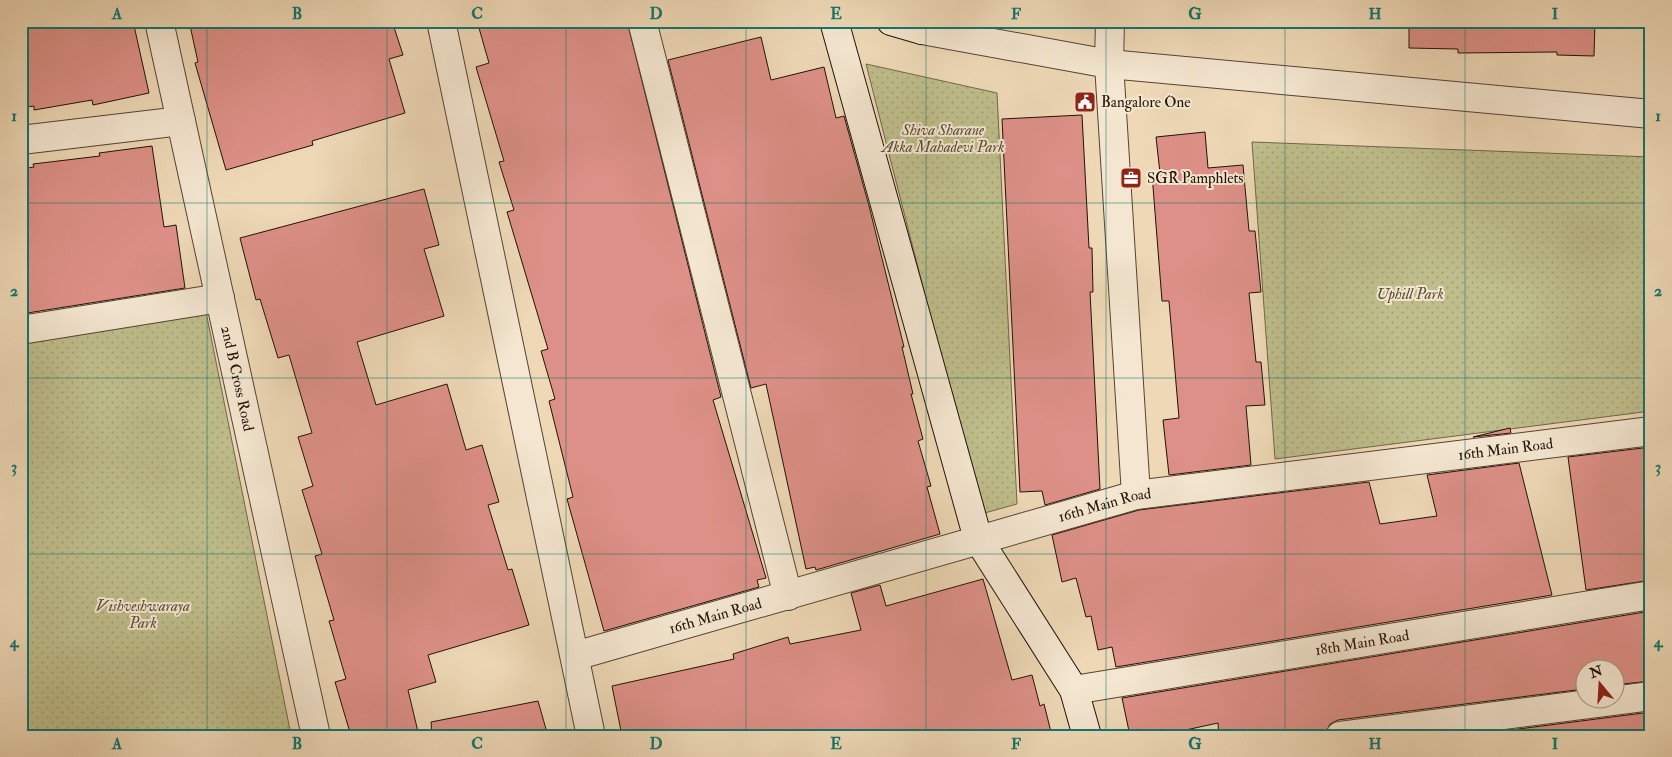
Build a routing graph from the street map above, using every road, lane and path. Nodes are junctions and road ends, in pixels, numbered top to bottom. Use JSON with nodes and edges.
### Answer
{"nodes":[{"id":1,"x":159,"y":21,"type":"edge"},
{"id":2,"x":441,"y":21,"type":"edge"},
{"id":3,"x":642,"y":21,"type":"edge"},
{"id":4,"x":834,"y":21,"type":"edge"},
{"id":5,"x":891,"y":21,"type":"edge"},
{"id":6,"x":1110,"y":21,"type":"edge"},
{"id":7,"x":922,"y":26,"type":"edge"},
{"id":8,"x":1109,"y":64,"type":"junction"},
{"id":9,"x":1651,"y":114,"type":"edge"},
{"id":10,"x":182,"y":121,"type":"junction"},
{"id":11,"x":21,"y":140,"type":"edge"},
{"id":12,"x":220,"y":298,"type":"junction"},
{"id":13,"x":21,"y":330,"type":"edge"},
{"id":14,"x":1651,"y":431,"type":"edge"},
{"id":15,"x":1136,"y":495,"type":"junction"},
{"id":16,"x":978,"y":539,"type":"junction"},
{"id":17,"x":1651,"y":595,"type":"edge"},
{"id":18,"x":788,"y":596,"type":"junction"},
{"id":19,"x":575,"y":656,"type":"junction"},
{"id":20,"x":1074,"y":690,"type":"junction"},
{"id":21,"x":1651,"y":696,"type":"edge"},
{"id":22,"x":316,"y":736,"type":"edge"},
{"id":23,"x":591,"y":736,"type":"edge"},
{"id":24,"x":1087,"y":736,"type":"edge"},
{"id":25,"x":1340,"y":736,"type":"edge"}],
"edges":[{"from":1,"to":10,"type":"street","name":"2nd B Cross Road"},
{"from":2,"to":19,"type":"street"},
{"from":3,"to":18,"type":"street"},
{"from":4,"to":16,"type":"street"},
{"from":5,"to":7,"type":"street"},
{"from":6,"to":8,"type":"street"},
{"from":7,"to":8,"type":"street"},
{"from":8,"to":9,"type":"street"},
{"from":8,"to":15,"type":"street"},
{"from":10,"to":11,"type":"street"},
{"from":10,"to":12,"type":"street","name":"2nd B Cross Road"},
{"from":12,"to":13,"type":"street"},
{"from":12,"to":22,"type":"street","name":"2nd B Cross Road"},
{"from":14,"to":15,"type":"street","name":"16th Main Road"},
{"from":15,"to":16,"type":"street","name":"16th Main Road"},
{"from":16,"to":18,"type":"street","name":"16th Main Road"},
{"from":16,"to":20,"type":"street"},
{"from":17,"to":20,"type":"street","name":"18th Main Road"},
{"from":18,"to":19,"type":"street","name":"16th Main Road"},
{"from":19,"to":23,"type":"street"},
{"from":20,"to":24,"type":"street"},
{"from":21,"to":25,"type":"street"}]}
